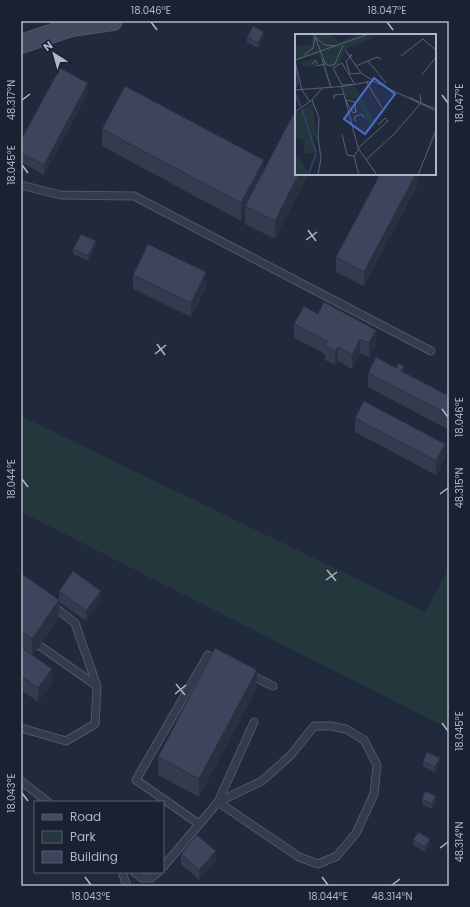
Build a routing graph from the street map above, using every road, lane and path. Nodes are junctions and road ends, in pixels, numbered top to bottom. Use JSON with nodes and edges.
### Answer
{"nodes":[{"id":1,"x":113,"y":21,"type":"edge"},
{"id":2,"x":21,"y":44,"type":"edge"},
{"id":3,"x":21,"y":185,"type":"edge"},
{"id":4,"x":431,"y":351,"type":"dead end"},
{"id":5,"x":45,"y":600,"type":"edge"},
{"id":6,"x":40,"y":646,"type":"dead end"},
{"id":7,"x":229,"y":665,"type":"edge"},
{"id":8,"x":242,"y":671,"type":"edge"},
{"id":9,"x":97,"y":686,"type":"junction"},
{"id":10,"x":273,"y":686,"type":"dead end"},
{"id":11,"x":254,"y":722,"type":"dead end"},
{"id":12,"x":21,"y":728,"type":"edge"},
{"id":13,"x":21,"y":782,"type":"edge"},
{"id":14,"x":47,"y":801,"type":"edge"},
{"id":15,"x":218,"y":802,"type":"junction"},
{"id":16,"x":199,"y":824,"type":"junction"},
{"id":17,"x":164,"y":866,"type":"edge"},
{"id":18,"x":122,"y":873,"type":"edge"},
{"id":19,"x":135,"y":873,"type":"edge"},
{"id":20,"x":157,"y":873,"type":"edge"},
{"id":21,"x":127,"y":886,"type":"edge"}],
"edges":[{"from":1,"to":2,"type":"street"},
{"from":3,"to":4,"type":"lane"},
{"from":5,"to":9,"type":"lane"},
{"from":6,"to":9,"type":"lane"},
{"from":7,"to":16,"type":"lane"},
{"from":8,"to":10,"type":"lane"},
{"from":9,"to":12,"type":"lane"},
{"from":11,"to":15,"type":"lane"},
{"from":13,"to":14,"type":"lane"},
{"from":15,"to":15,"type":"lane"},
{"from":15,"to":16,"type":"lane"},
{"from":16,"to":17,"type":"lane"},
{"from":18,"to":21,"type":"lane"},
{"from":19,"to":20,"type":"lane"}]}
